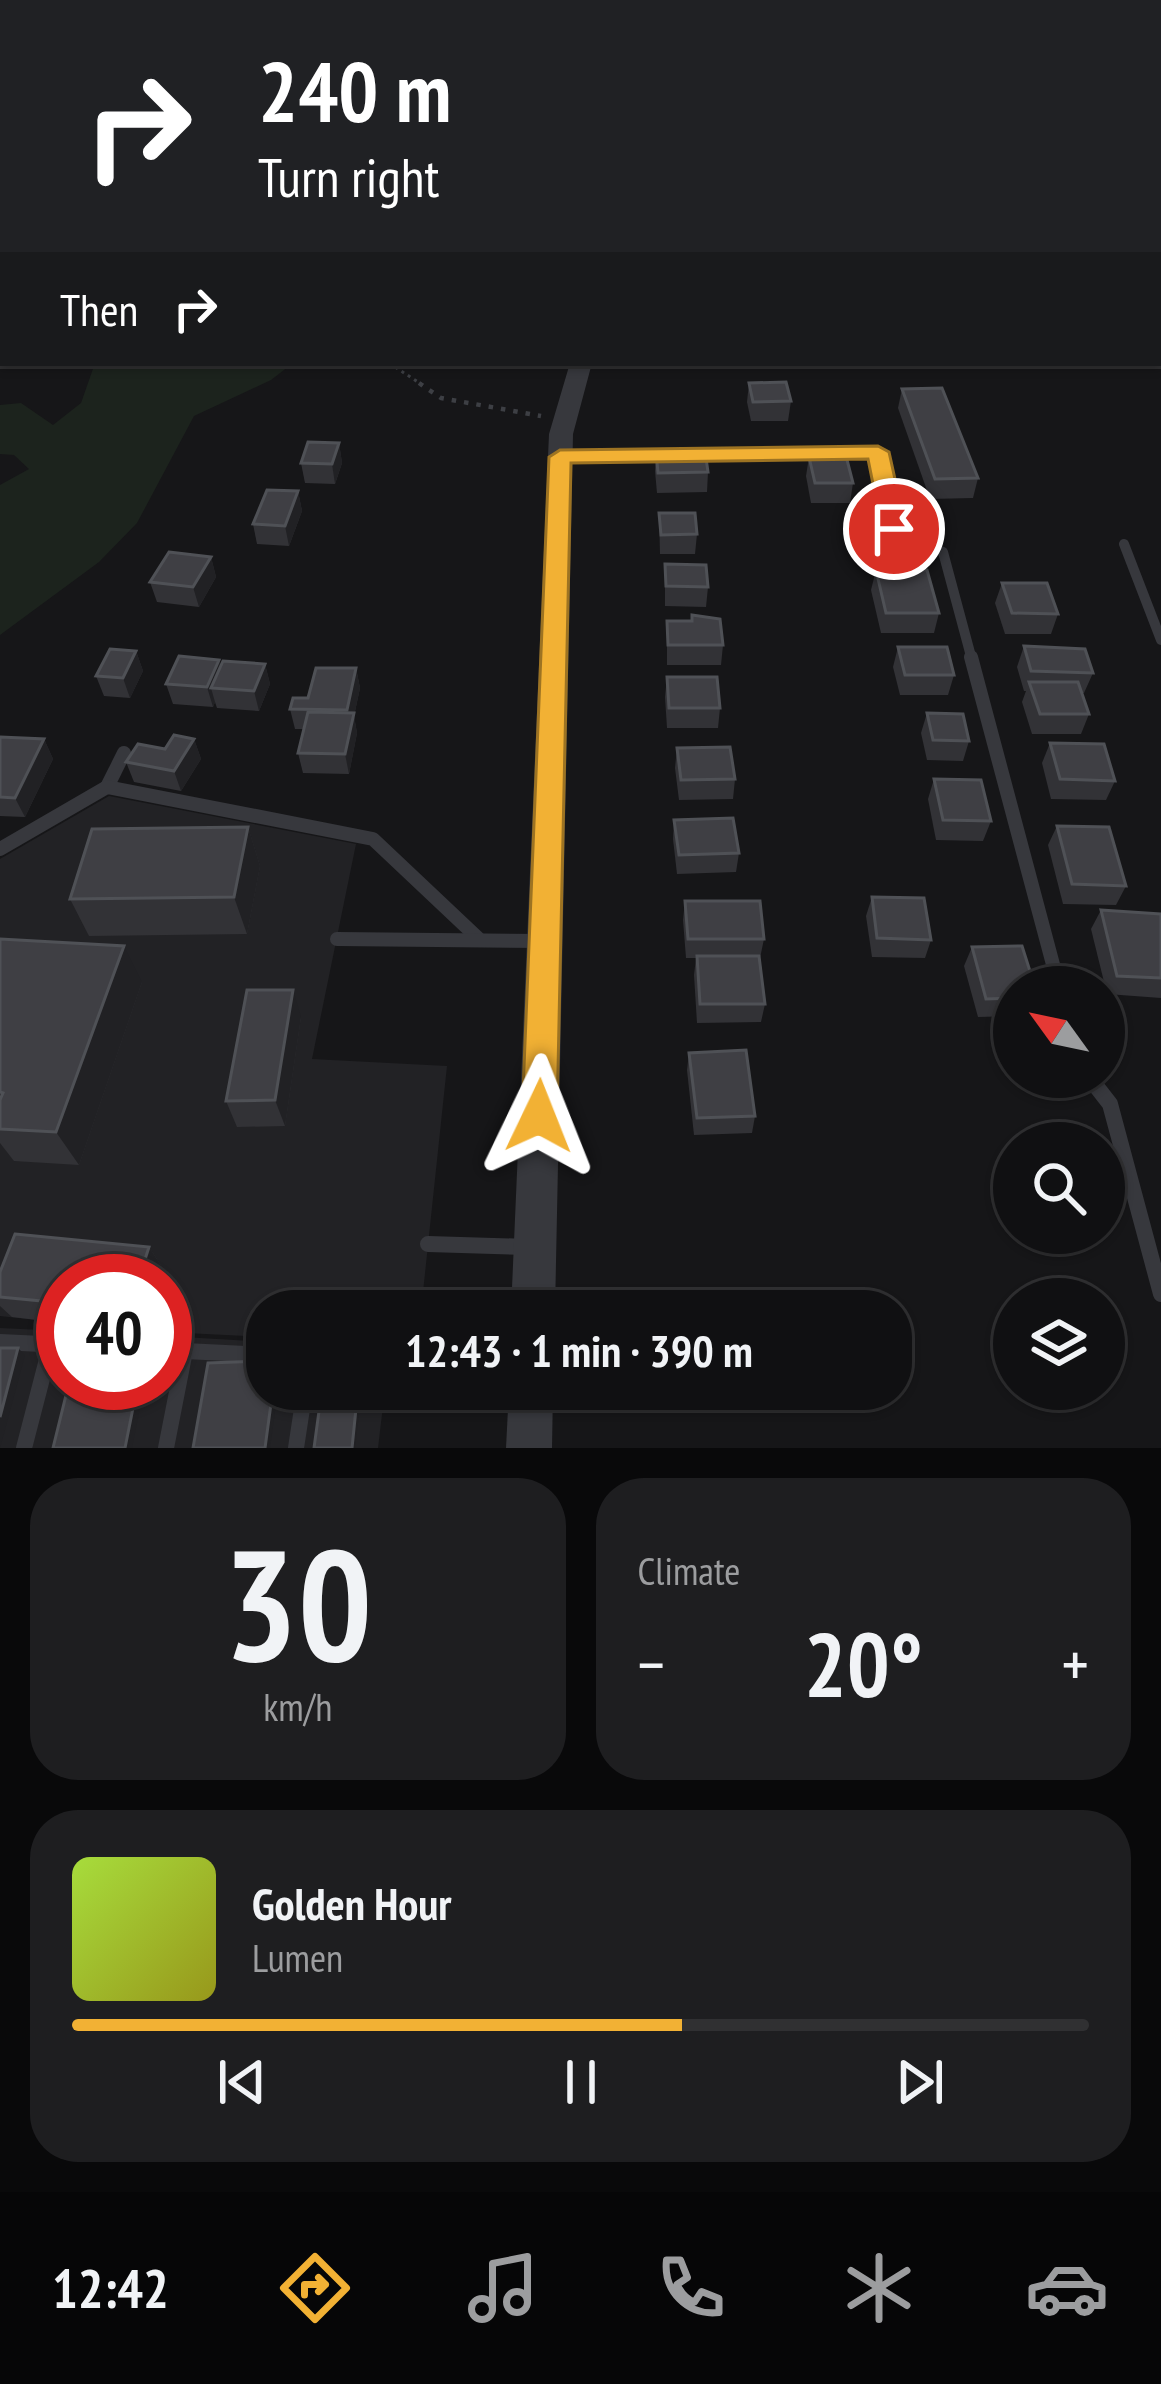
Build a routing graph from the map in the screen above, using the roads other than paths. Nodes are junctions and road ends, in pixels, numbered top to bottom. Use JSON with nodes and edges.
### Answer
{"nodes":[{"id":1,"x":580,"y":366,"type":"edge"},
{"id":2,"x":560,"y":457,"type":"junction"},
{"id":3,"x":1124,"y":544,"type":"dead end"},
{"id":4,"x":1161,"y":640,"type":"edge"},
{"id":5,"x":124,"y":753,"type":"dead end"},
{"id":6,"x":106,"y":787,"type":"junction"},
{"id":7,"x":0,"y":849,"type":"edge"},
{"id":8,"x":337,"y":939,"type":"dead end"},
{"id":9,"x":480,"y":940,"type":"junction"},
{"id":10,"x":545,"y":941,"type":"junction"},
{"id":11,"x":1054,"y":966,"type":"edge"},
{"id":12,"x":1105,"y":1098,"type":"edge"},
{"id":13,"x":428,"y":1244,"type":"dead end"},
{"id":14,"x":535,"y":1247,"type":"junction"},
{"id":15,"x":534,"y":1290,"type":"edge"},
{"id":16,"x":1161,"y":1294,"type":"edge"},
{"id":17,"x":0,"y":1342,"type":"edge"},
{"id":18,"x":36,"y":1344,"type":"edge"},
{"id":19,"x":192,"y":1351,"type":"edge"},
{"id":20,"x":246,"y":1354,"type":"edge"},
{"id":21,"x":36,"y":1410,"type":"edge"},
{"id":22,"x":169,"y":1410,"type":"edge"},
{"id":23,"x":302,"y":1410,"type":"edge"},
{"id":24,"x":530,"y":1410,"type":"edge"},
{"id":25,"x":24,"y":1448,"type":"edge"},
{"id":26,"x":166,"y":1448,"type":"edge"},
{"id":27,"x":296,"y":1448,"type":"edge"},
{"id":28,"x":529,"y":1448,"type":"edge"}],
"edges":[{"from":1,"to":2,"type":"street"},
{"from":2,"to":10,"type":"street"},
{"from":2,"to":11,"type":"lane"},
{"from":3,"to":4,"type":"lane"},
{"from":5,"to":6,"type":"lane"},
{"from":6,"to":7,"type":"lane"},
{"from":6,"to":9,"type":"lane"},
{"from":8,"to":9,"type":"lane"},
{"from":9,"to":10,"type":"lane"},
{"from":10,"to":14,"type":"street"},
{"from":12,"to":16,"type":"lane"},
{"from":13,"to":14,"type":"lane"},
{"from":14,"to":15,"type":"street"},
{"from":17,"to":18,"type":"lane"},
{"from":19,"to":20,"type":"lane"},
{"from":21,"to":25,"type":"lane"},
{"from":22,"to":26,"type":"lane"},
{"from":23,"to":27,"type":"lane"},
{"from":24,"to":28,"type":"street"}]}
